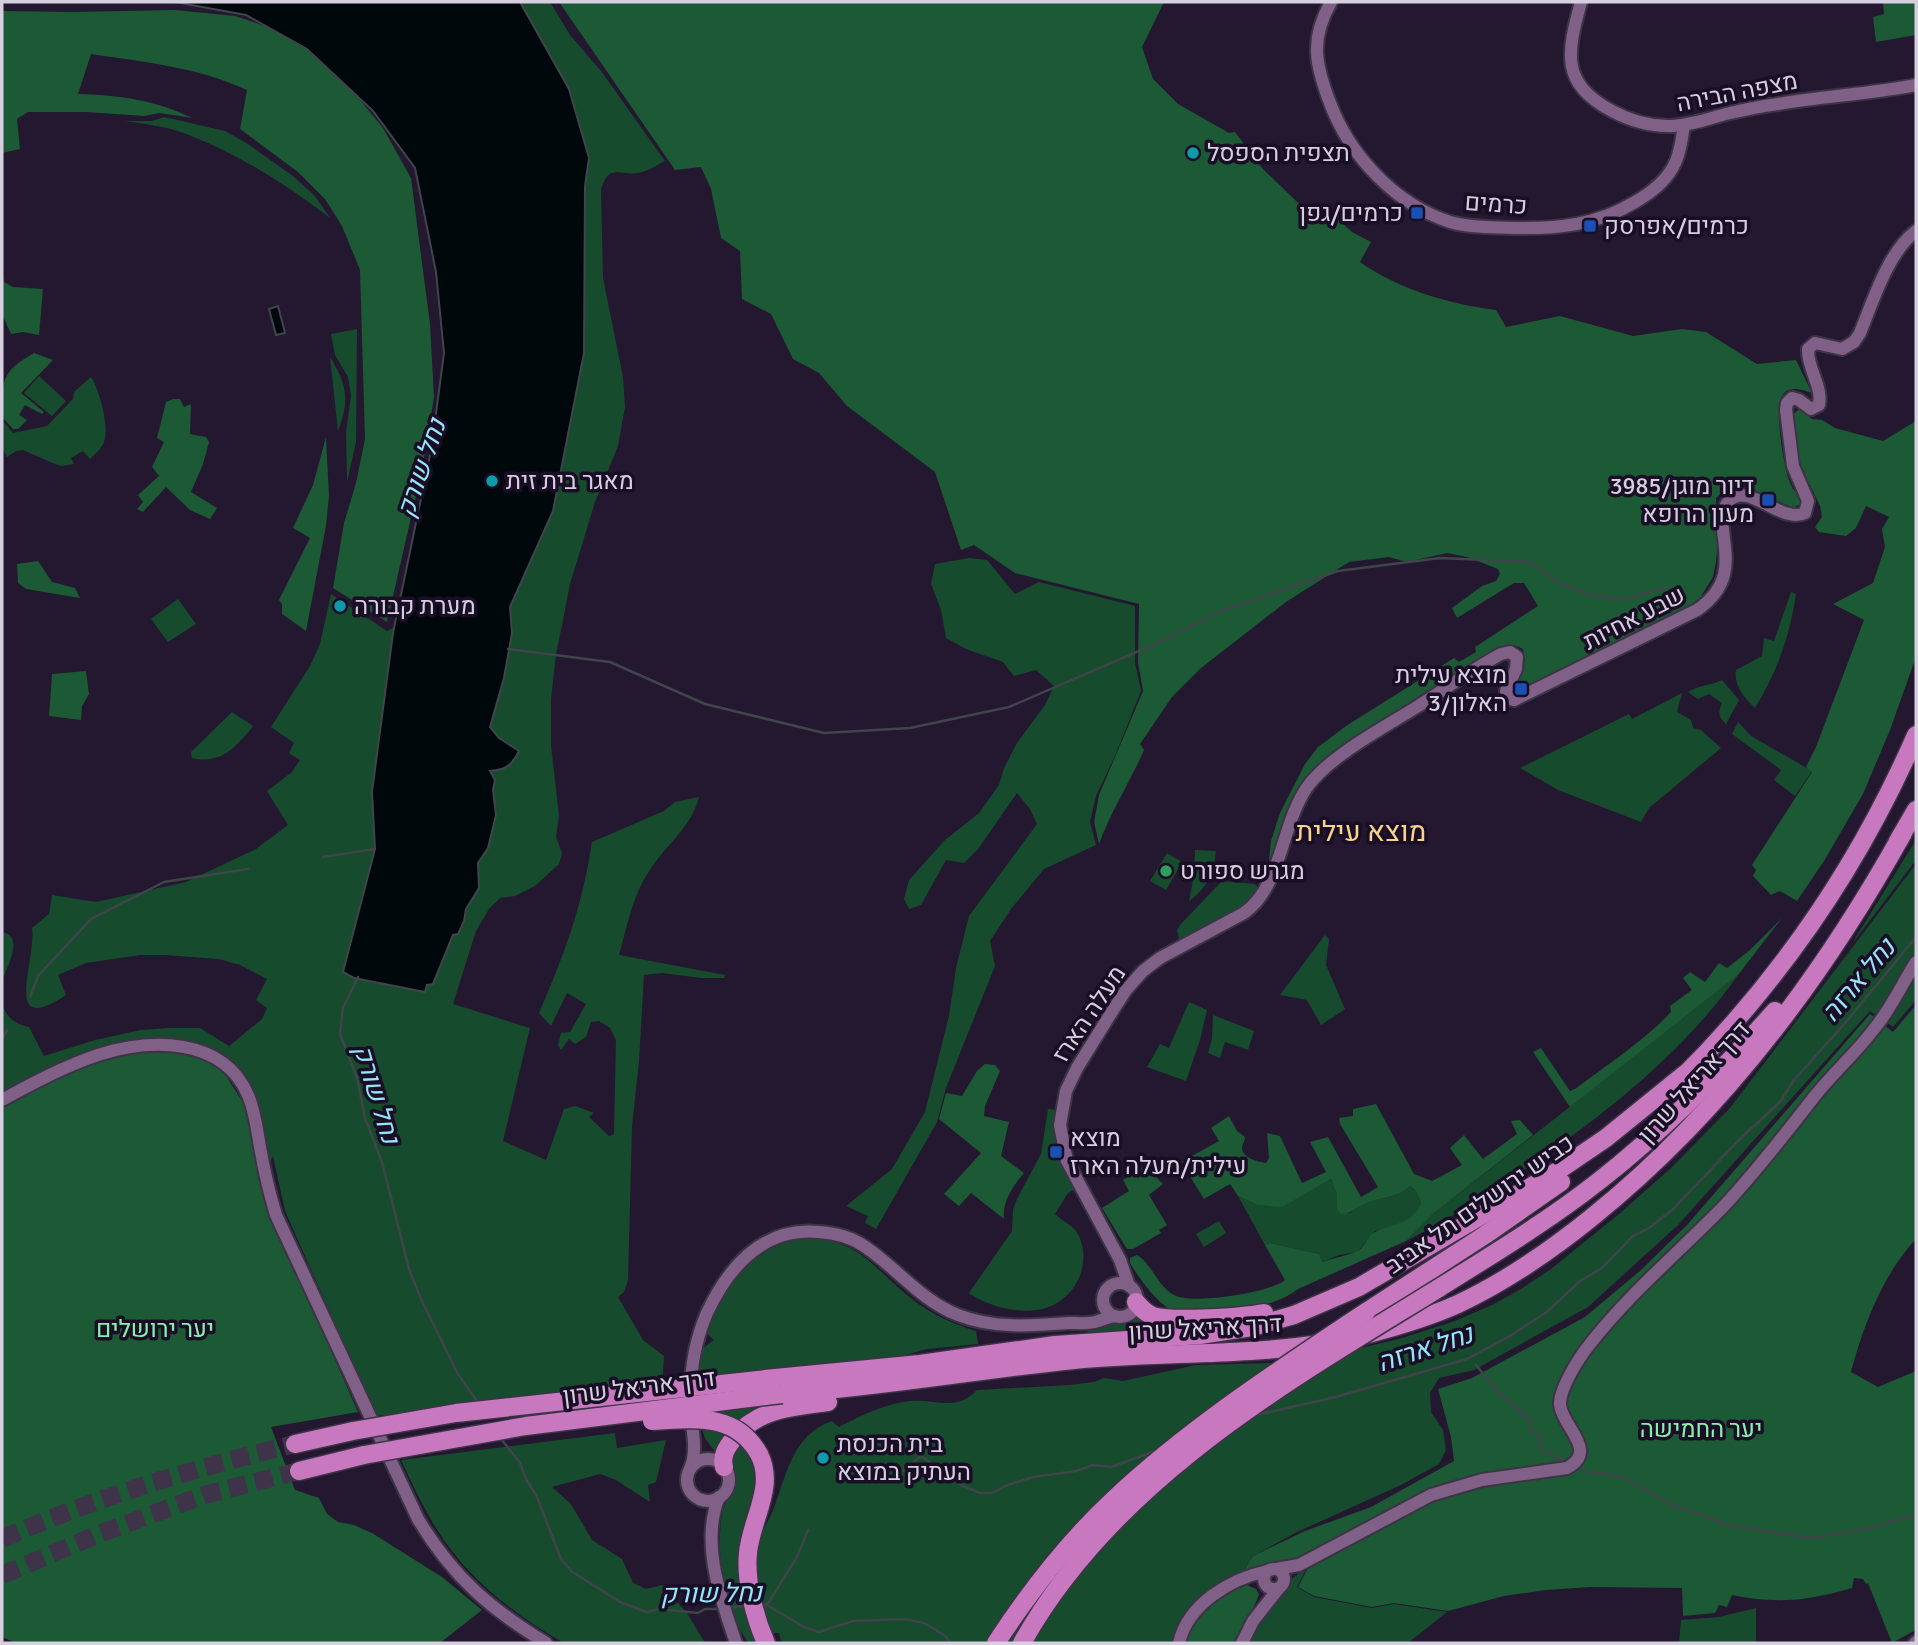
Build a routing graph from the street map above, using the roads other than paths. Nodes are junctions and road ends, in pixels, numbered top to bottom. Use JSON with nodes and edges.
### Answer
{"nodes":[{"id":1,"x":1331,"y":2,"type":"edge"},
{"id":2,"x":1581,"y":2,"type":"edge"},
{"id":3,"x":1916,"y":85,"type":"edge"},
{"id":4,"x":1684,"y":125,"type":"junction"},
{"id":5,"x":1916,"y":231,"type":"edge"},
{"id":6,"x":1506,"y":695,"type":"joint"},
{"id":7,"x":1916,"y":735,"type":"edge"},
{"id":8,"x":1916,"y":810,"type":"edge"},
{"id":9,"x":1903,"y":833,"type":"junction"},
{"id":10,"x":1916,"y":962,"type":"edge"},
{"id":11,"x":1685,"y":1074,"type":"junction"},
{"id":12,"x":2,"y":1100,"type":"edge"},
{"id":13,"x":1112,"y":1245,"type":"junction"},
{"id":14,"x":1111,"y":1286,"type":"junction"},
{"id":15,"x":1133,"y":1294,"type":"junction"},
{"id":16,"x":1342,"y":1296,"type":"junction"},
{"id":17,"x":1103,"y":1298,"type":"junction"},
{"id":18,"x":1115,"y":1316,"type":"junction"},
{"id":19,"x":1070,"y":1323,"type":"junction"},
{"id":20,"x":1077,"y":1360,"type":"junction"},
{"id":21,"x":778,"y":1386,"type":"junction"},
{"id":22,"x":691,"y":1415,"type":"junction"},
{"id":23,"x":526,"y":1426,"type":"junction"},
{"id":24,"x":295,"y":1444,"type":"tunnel mouth"},
{"id":25,"x":718,"y":1464,"type":"junction"},
{"id":26,"x":690,"y":1469,"type":"junction"},
{"id":27,"x":299,"y":1471,"type":"tunnel mouth"},
{"id":28,"x":719,"y":1497,"type":"junction"},
{"id":29,"x":699,"y":1499,"type":"junction"},
{"id":30,"x":713,"y":1533,"type":"junction"},
{"id":31,"x":1271,"y":1580,"type":"junction"},
{"id":32,"x":734,"y":1639,"type":"edge"},
{"id":33,"x":546,"y":1643,"type":"edge"},
{"id":34,"x":766,"y":1643,"type":"edge"},
{"id":35,"x":996,"y":1643,"type":"edge"},
{"id":36,"x":1022,"y":1643,"type":"edge"},
{"id":37,"x":1179,"y":1643,"type":"edge"},
{"id":38,"x":1242,"y":1643,"type":"edge"}],
"edges":[{"from":1,"to":4,"type":"main road","name":"כרמים"},
{"from":2,"to":4,"type":"main road","name":"מצפה הבירה"},
{"from":3,"to":4,"type":"main road","name":"מצפה הבירה"},
{"from":5,"to":6,"type":"main road","name":"שבע אחיות"},
{"from":6,"to":13,"type":"main road","name":"מעלה הארז"},
{"from":7,"to":11,"type":"highway","name":"כביש ירושלים תל אביב"},
{"from":8,"to":9,"type":"highway","name":"כביש ירושלים תל אביב"},
{"from":9,"to":20,"type":"highway","name":"דרך אריאל שרון"},
{"from":9,"to":36,"type":"highway","name":"כביש ירושלים תל אביב","bridge":true},
{"from":10,"to":31,"type":"main road"},
{"from":11,"to":16,"type":"highway","name":"דרך אריאל שרון"},
{"from":11,"to":35,"type":"highway","name":"כביש ירושלים תל אביב","bridge":true},
{"from":12,"to":33,"type":"main road"},
{"from":13,"to":14,"type":"main road","name":"מעלה הארז"},
{"from":13,"to":15,"type":"main road","name":"מעלה הארז"},
{"from":14,"to":15,"type":"main road"},
{"from":14,"to":17,"type":"main road"},
{"from":15,"to":16,"type":"highway"},
{"from":15,"to":18,"type":"main road"},
{"from":16,"to":21,"type":"highway","name":"דרך אריאל שרון"},
{"from":17,"to":18,"type":"main road"},
{"from":17,"to":19,"type":"main road"},
{"from":18,"to":19,"type":"main road"},
{"from":19,"to":22,"type":"main road"},
{"from":20,"to":21,"type":"highway","name":"דרך אריאל שרון"},
{"from":20,"to":25,"type":"highway"},
{"from":21,"to":23,"type":"highway","name":"דרך אריאל שרון","bridge":true},
{"from":21,"to":24,"type":"highway","name":"דרך אריאל שרון","bridge":true},
{"from":22,"to":25,"type":"main road"},
{"from":22,"to":26,"type":"main road"},
{"from":23,"to":27,"type":"highway","name":"דרך אריאל שרון","bridge":true},
{"from":23,"to":34,"type":"highway","bridge":true},
{"from":25,"to":26,"type":"main road"},
{"from":25,"to":28,"type":"main road"},
{"from":26,"to":29,"type":"main road"},
{"from":28,"to":29,"type":"main road"},
{"from":28,"to":30,"type":"main road"},
{"from":29,"to":30,"type":"main road"},
{"from":30,"to":32,"type":"main road"},
{"from":31,"to":37,"type":"main road"},
{"from":31,"to":38,"type":"main road"}]}
